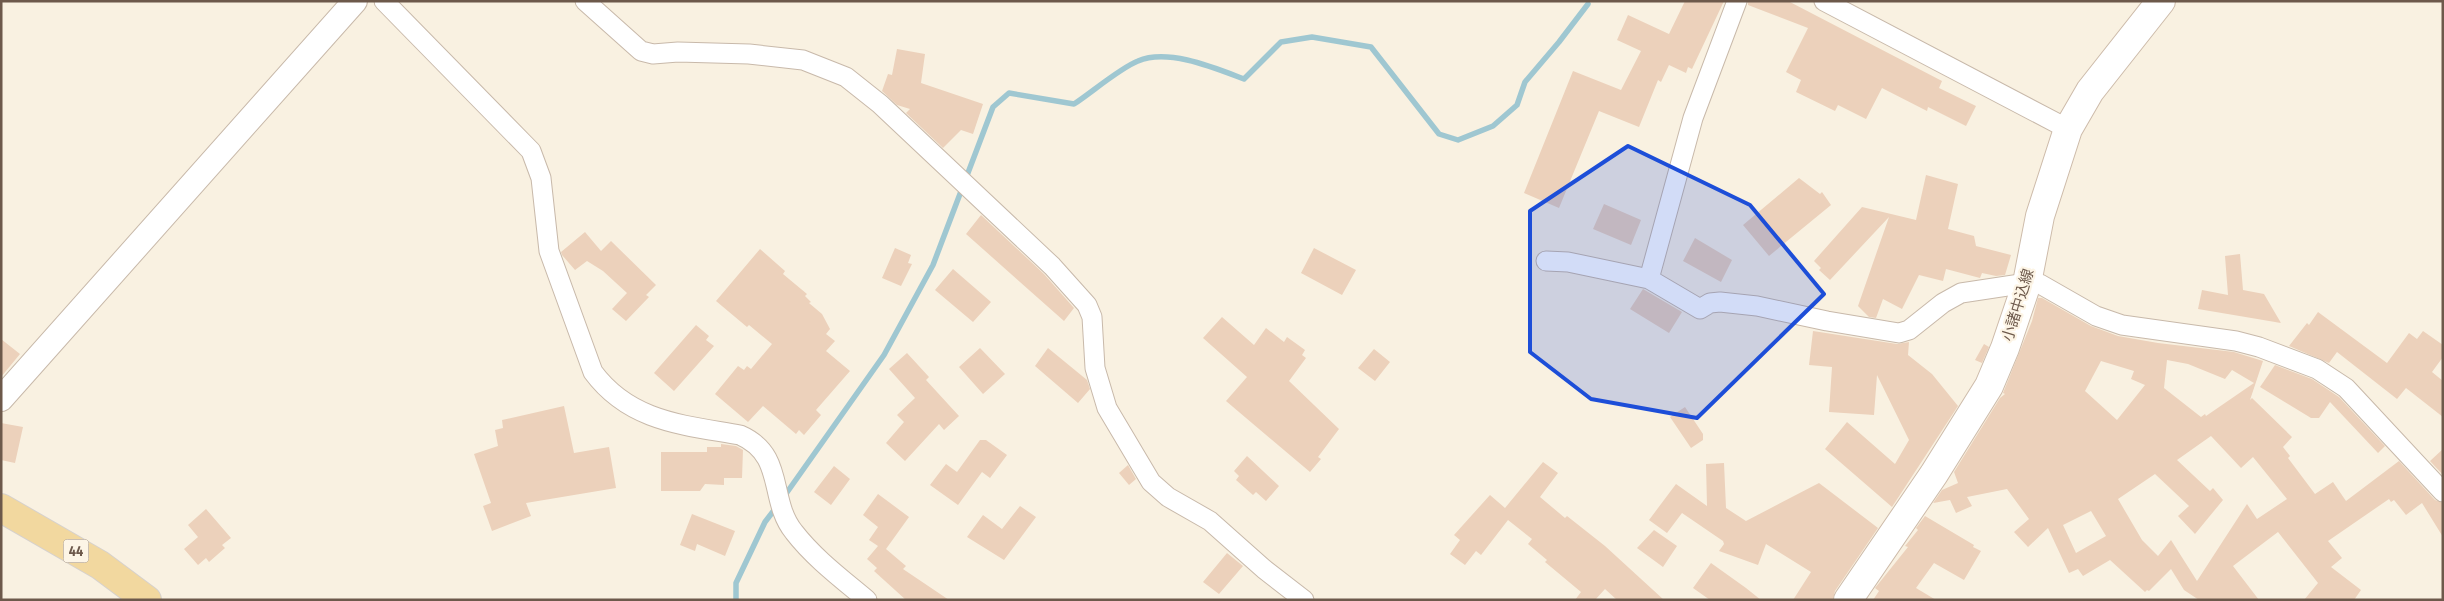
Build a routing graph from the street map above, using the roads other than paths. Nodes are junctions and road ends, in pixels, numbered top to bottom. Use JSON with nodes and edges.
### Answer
{"nodes":[{"id":1,"x":356,"y":1,"type":"edge"},
{"id":2,"x":384,"y":1,"type":"edge"},
{"id":3,"x":585,"y":1,"type":"edge"},
{"id":4,"x":1737,"y":1,"type":"edge"},
{"id":5,"x":1824,"y":1,"type":"edge"},
{"id":6,"x":2161,"y":1,"type":"edge"},
{"id":7,"x":2068,"y":129,"type":"junction"},
{"id":8,"x":1546,"y":261,"type":"dead end"},
{"id":9,"x":1649,"y":279,"type":"junction"},
{"id":10,"x":2027,"y":283,"type":"junction"},
{"id":11,"x":1,"y":399,"type":"edge"},
{"id":12,"x":2443,"y":492,"type":"edge"},
{"id":13,"x":1,"y":508,"type":"edge"},
{"id":14,"x":147,"y":600,"type":"edge"},
{"id":15,"x":867,"y":600,"type":"edge"},
{"id":16,"x":1304,"y":600,"type":"edge"},
{"id":17,"x":1848,"y":600,"type":"edge"}],
"edges":[{"from":1,"to":11,"type":"street"},
{"from":2,"to":15,"type":"street"},
{"from":3,"to":16,"type":"street"},
{"from":4,"to":9,"type":"street"},
{"from":5,"to":7,"type":"street"},
{"from":6,"to":7,"type":"main road","name":"小諸中込線"},
{"from":7,"to":10,"type":"main road","name":"小諸中込線"},
{"from":8,"to":9,"type":"street"},
{"from":9,"to":10,"type":"street"},
{"from":10,"to":12,"type":"street"},
{"from":10,"to":17,"type":"main road","name":"小諸中込線"},
{"from":13,"to":14,"type":"main road","number":"44"}]}
